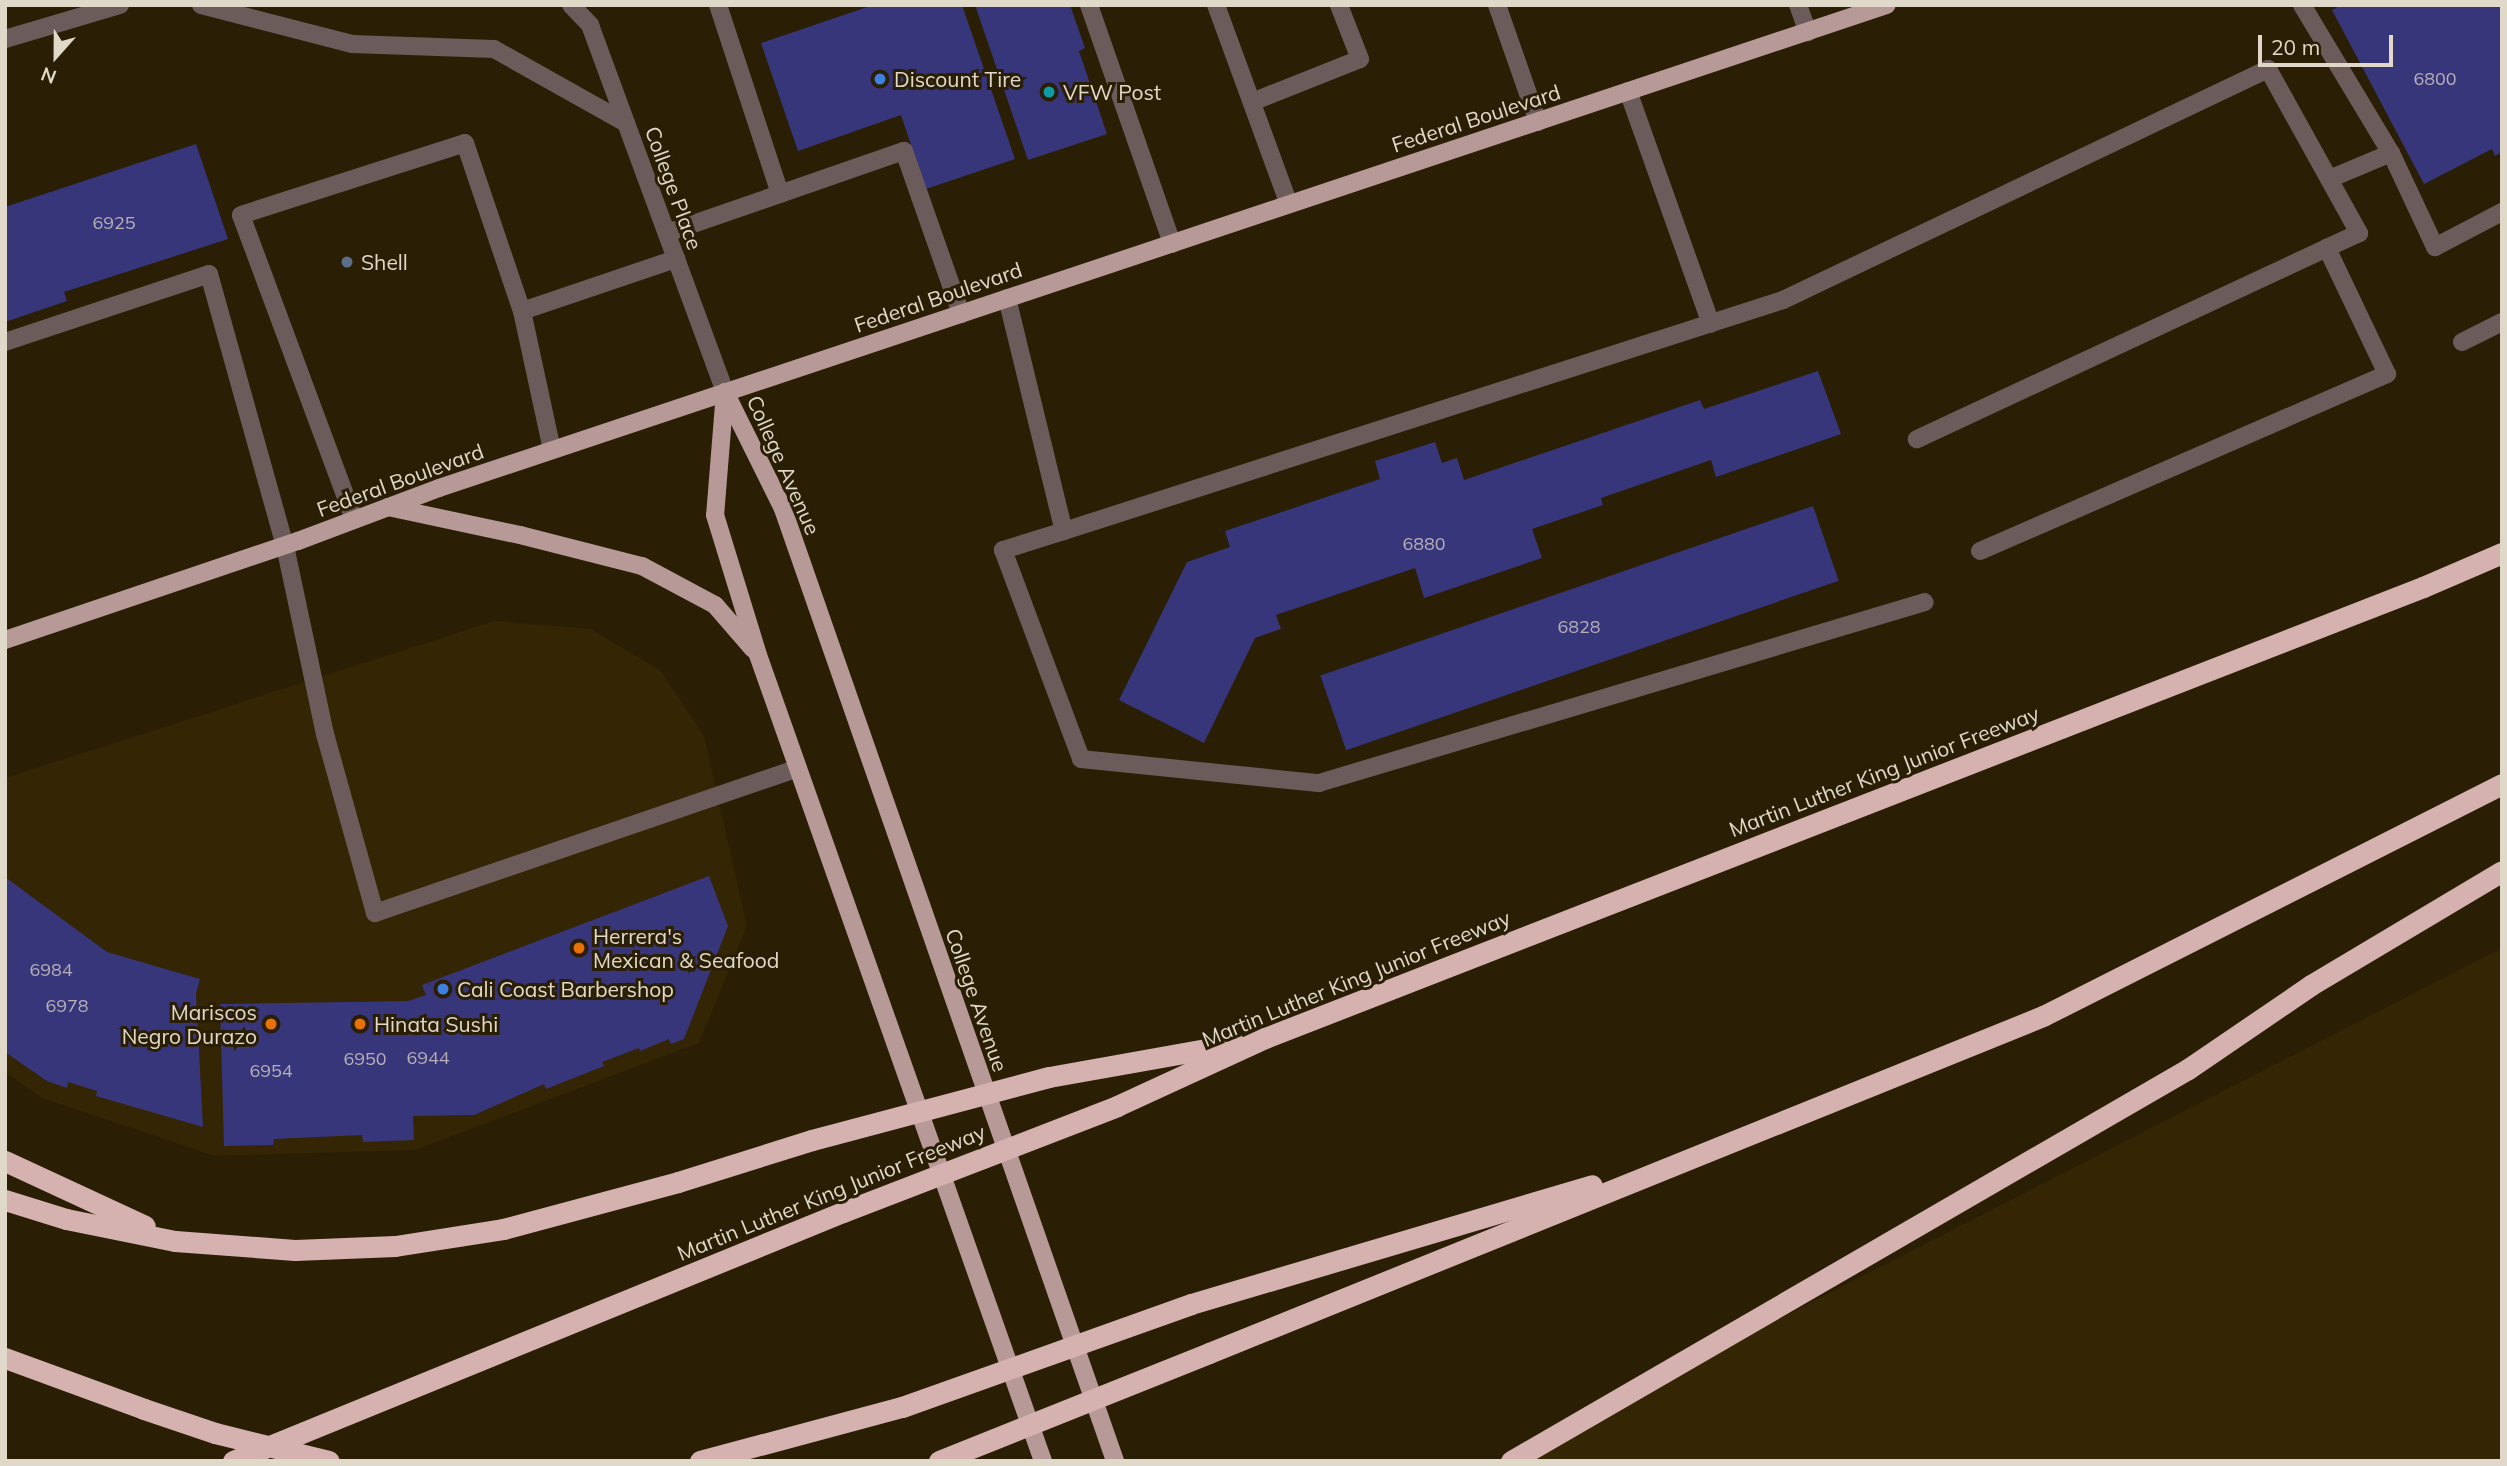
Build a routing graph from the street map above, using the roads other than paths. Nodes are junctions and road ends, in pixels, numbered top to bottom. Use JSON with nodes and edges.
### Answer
{"nodes":[{"id":1,"x":120,"y":5,"type":"edge"},
{"id":2,"x":201,"y":5,"type":"edge"},
{"id":3,"x":571,"y":5,"type":"edge"},
{"id":4,"x":718,"y":5,"type":"edge"},
{"id":5,"x":1090,"y":5,"type":"edge"},
{"id":6,"x":1216,"y":5,"type":"edge"},
{"id":7,"x":1339,"y":5,"type":"edge"},
{"id":8,"x":1497,"y":5,"type":"edge"},
{"id":9,"x":1798,"y":5,"type":"edge"},
{"id":10,"x":1887,"y":5,"type":"edge"},
{"id":11,"x":2302,"y":5,"type":"edge"},
{"id":12,"x":1808,"y":32,"type":"junction"},
{"id":13,"x":5,"y":39,"type":"edge"},
{"id":14,"x":1628,"y":91,"type":"junction"},
{"id":15,"x":1252,"y":102,"type":"junction"},
{"id":16,"x":1538,"y":121,"type":"junction"},
{"id":17,"x":626,"y":123,"type":"junction"},
{"id":18,"x":2391,"y":153,"type":"junction"},
{"id":19,"x":2329,"y":179,"type":"junction"},
{"id":20,"x":780,"y":194,"type":"junction"},
{"id":21,"x":1289,"y":204,"type":"junction"},
{"id":22,"x":2502,"y":212,"type":"edge"},
{"id":23,"x":667,"y":233,"type":"junction"},
{"id":24,"x":1172,"y":244,"type":"junction"},
{"id":25,"x":2327,"y":248,"type":"junction"},
{"id":26,"x":676,"y":259,"type":"junction"},
{"id":27,"x":1007,"y":298,"type":"junction"},
{"id":28,"x":522,"y":311,"type":"junction"},
{"id":29,"x":961,"y":314,"type":"junction"},
{"id":30,"x":2502,"y":322,"type":"edge"},
{"id":31,"x":1711,"y":324,"type":"junction"},
{"id":32,"x":5,"y":342,"type":"edge"},
{"id":33,"x":2462,"y":342,"type":"dead end"},
{"id":34,"x":725,"y":392,"type":"junction"},
{"id":35,"x":1917,"y":439,"type":"dead end"},
{"id":36,"x":552,"y":450,"type":"junction"},
{"id":37,"x":387,"y":507,"type":"junction"},
{"id":38,"x":354,"y":519,"type":"junction"},
{"id":39,"x":1064,"y":531,"type":"junction"},
{"id":40,"x":285,"y":546,"type":"junction"},
{"id":41,"x":1980,"y":551,"type":"dead end"},
{"id":42,"x":2502,"y":553,"type":"edge"},
{"id":43,"x":1925,"y":602,"type":"dead end"},
{"id":44,"x":5,"y":640,"type":"edge"},
{"id":45,"x":758,"y":655,"type":"junction"},
{"id":46,"x":798,"y":768,"type":"junction"},
{"id":47,"x":2502,"y":784,"type":"edge"},
{"id":48,"x":2502,"y":871,"type":"edge"},
{"id":49,"x":1265,"y":1038,"type":"junction"},
{"id":50,"x":1711,"y":1150,"type":"junction"},
{"id":51,"x":5,"y":1161,"type":"edge"},
{"id":52,"x":5,"y":1200,"type":"edge"},
{"id":53,"x":175,"y":1241,"type":"junction"},
{"id":54,"x":5,"y":1358,"type":"edge"},
{"id":55,"x":233,"y":1461,"type":"edge"},
{"id":56,"x":329,"y":1461,"type":"edge"},
{"id":57,"x":700,"y":1461,"type":"edge"},
{"id":58,"x":939,"y":1461,"type":"edge"},
{"id":59,"x":1044,"y":1461,"type":"edge"},
{"id":60,"x":1115,"y":1461,"type":"edge"},
{"id":61,"x":1511,"y":1461,"type":"edge"}],
"edges":[{"from":1,"to":13,"type":"street"},
{"from":2,"to":17,"type":"street"},
{"from":3,"to":17,"type":"street","name":"College Place"},
{"from":4,"to":20,"type":"street"},
{"from":5,"to":24,"type":"street"},
{"from":6,"to":15,"type":"street"},
{"from":7,"to":15,"type":"street"},
{"from":8,"to":16,"type":"street"},
{"from":9,"to":12,"type":"street"},
{"from":10,"to":12,"type":"main road","name":"Federal Boulevard"},
{"from":11,"to":18,"type":"street"},
{"from":12,"to":14,"type":"main road","name":"Federal Boulevard"},
{"from":14,"to":16,"type":"main road","name":"Federal Boulevard"},
{"from":14,"to":31,"type":"street"},
{"from":15,"to":21,"type":"street"},
{"from":16,"to":21,"type":"main road","name":"Federal Boulevard"},
{"from":17,"to":23,"type":"street","name":"College Place"},
{"from":18,"to":19,"type":"street"},
{"from":18,"to":22,"type":"street"},
{"from":19,"to":25,"type":"street"},
{"from":19,"to":31,"type":"street"},
{"from":20,"to":23,"type":"street"},
{"from":20,"to":29,"type":"street"},
{"from":21,"to":24,"type":"main road","name":"Federal Boulevard"},
{"from":23,"to":26,"type":"street","name":"College Place"},
{"from":24,"to":27,"type":"main road","name":"Federal Boulevard"},
{"from":25,"to":35,"type":"street"},
{"from":25,"to":41,"type":"street"},
{"from":26,"to":28,"type":"street"},
{"from":26,"to":34,"type":"street","name":"College Place"},
{"from":27,"to":29,"type":"main road","name":"Federal Boulevard"},
{"from":27,"to":39,"type":"street"},
{"from":28,"to":36,"type":"street"},
{"from":28,"to":38,"type":"street"},
{"from":29,"to":34,"type":"main road","name":"Federal Boulevard"},
{"from":30,"to":33,"type":"street"},
{"from":31,"to":39,"type":"street"},
{"from":32,"to":40,"type":"street"},
{"from":34,"to":36,"type":"main road","name":"Federal Boulevard"},
{"from":34,"to":45,"type":"main road","name":"College Avenue"},
{"from":34,"to":60,"type":"main road","name":"College Avenue"},
{"from":36,"to":37,"type":"main road","name":"Federal Boulevard"},
{"from":37,"to":38,"type":"main road","name":"Federal Boulevard"},
{"from":37,"to":45,"type":"main road"},
{"from":38,"to":40,"type":"main road","name":"Federal Boulevard"},
{"from":39,"to":43,"type":"street"},
{"from":40,"to":44,"type":"main road","name":"Federal Boulevard"},
{"from":40,"to":46,"type":"street"},
{"from":42,"to":49,"type":"highway","name":"Martin Luther King Junior Freeway"},
{"from":45,"to":46,"type":"main road","name":"College Avenue"},
{"from":46,"to":59,"type":"main road","name":"College Avenue"},
{"from":47,"to":50,"type":"highway"},
{"from":48,"to":61,"type":"highway"},
{"from":49,"to":53,"type":"highway","bridge":true},
{"from":49,"to":55,"type":"highway","name":"Martin Luther King Junior Freeway","bridge":true},
{"from":50,"to":57,"type":"highway","bridge":true},
{"from":50,"to":58,"type":"highway","bridge":true},
{"from":51,"to":53,"type":"highway"},
{"from":52,"to":53,"type":"highway"},
{"from":54,"to":56,"type":"highway","bridge":true}]}
